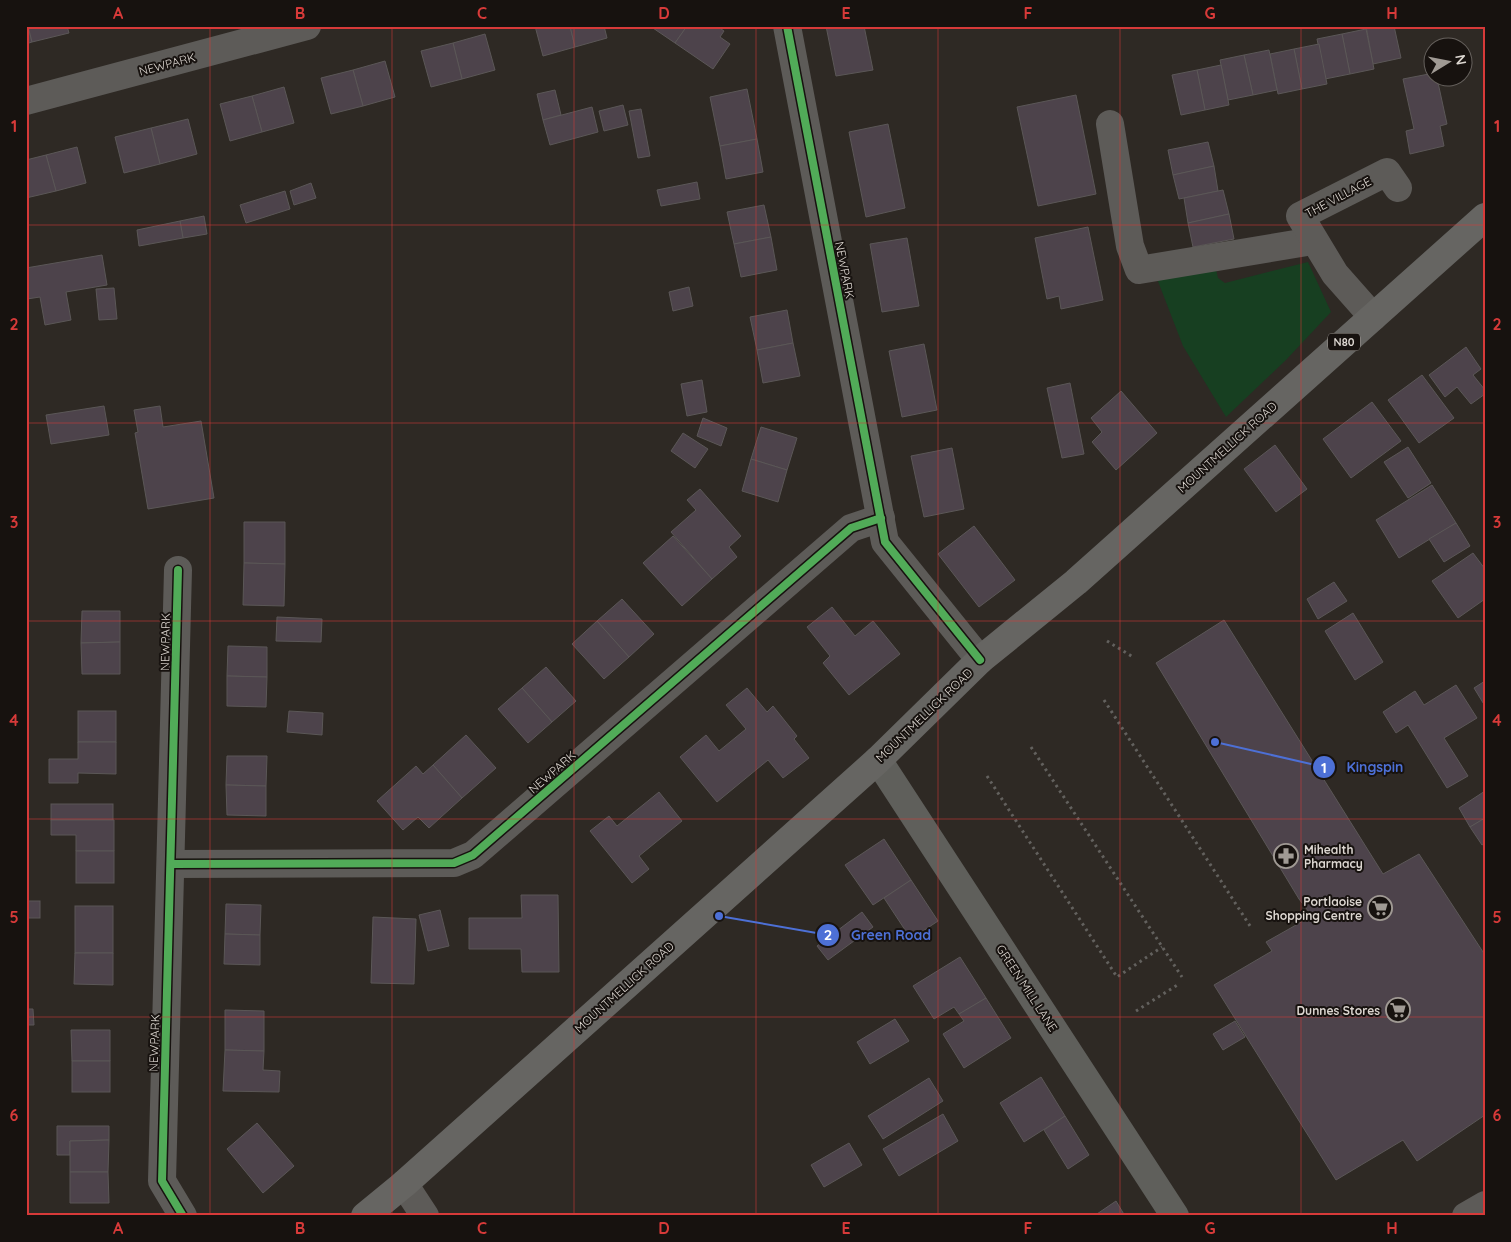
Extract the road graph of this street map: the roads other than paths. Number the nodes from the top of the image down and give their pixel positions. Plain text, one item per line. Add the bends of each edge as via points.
1 (307, 26) edge
2 (787, 26) edge
3 (26, 102) edge
4 (1110, 124) dead end
5 (1398, 188) dead end
6 (1485, 216) edge
7 (1313, 241) junction
8 (1373, 317) junction
9 (880, 518) junction
10 (178, 570) dead end
11 (980, 660) junction
12 (878, 760) junction
13 (172, 864) junction
14 (404, 1184) junction
15 (1485, 1205) edge
16 (183, 1216) edge
17 (366, 1216) edge
18 (425, 1216) edge
19 (1175, 1216) edge
20 (1466, 1216) edge

1 - 3 street, NEWPARK
2 - 9 street, NEWPARK
4 - 7 street via 1130,246 1139,270
5 - 7 street, THE VILLAGE via 1387,172 1300,216
6 - 8 main road, MOUNTMELLICK ROAD / N80
7 - 8 street, THE VILLAGE via 1335,274
8 - 11 main road, MOUNTMELLICK ROAD / N80 via 1076,582
9 - 11 street, NEWPARK via 885,542
9 - 13 street, NEWPARK via 851,528 473,855 454,863
10 - 13 street, NEWPARK
11 - 12 main road, MOUNTMELLICK ROAD / N80
12 - 14 main road, MOUNTMELLICK ROAD / N80
12 - 19 street, GREEN MILL LANE
13 - 16 street, NEWPARK via 162,1181
14 - 17 main road, MOUNTMELLICK ROAD / N80
14 - 18 street
15 - 20 street

